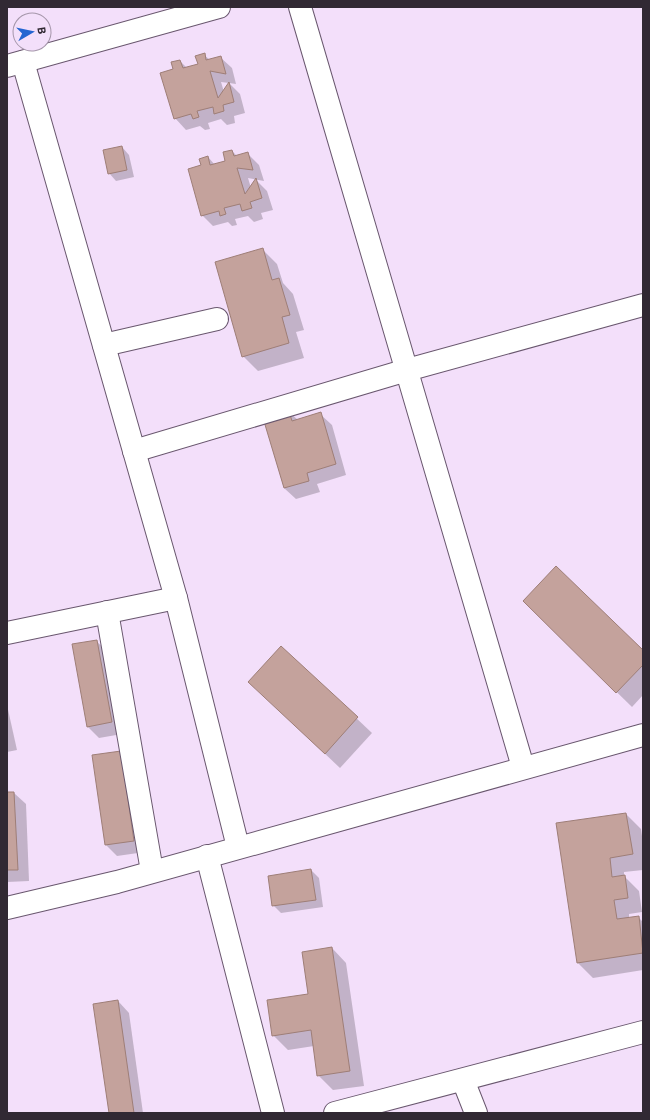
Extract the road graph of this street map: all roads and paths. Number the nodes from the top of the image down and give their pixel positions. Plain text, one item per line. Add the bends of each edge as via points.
1 (219, 7) edge
2 (300, 7) edge
3 (15, 64) edge
4 (643, 305) edge
5 (217, 319) dead end
6 (104, 345) junction
7 (407, 370) junction
8 (134, 451) junction
9 (176, 598) junction
10 (106, 612) junction
11 (7, 633) edge
12 (643, 735) edge
13 (523, 768) junction
14 (238, 847) junction
15 (207, 856) junction
16 (152, 871) junction
17 (7, 908) edge
18 (643, 1032) edge
19 (462, 1080) junction
20 (273, 1113) edge
21 (335, 1113) edge
22 (476, 1113) edge

1 - 3 street
2 - 7 street
3 - 6 street
4 - 7 street
5 - 6 street
6 - 8 street
7 - 8 street
7 - 13 street
8 - 9 street
9 - 10 street
9 - 14 street
10 - 11 street
10 - 16 street
12 - 13 street
13 - 14 street
14 - 15 street
15 - 16 street
15 - 20 street
16 - 17 street
18 - 19 street
19 - 21 street
19 - 22 street

